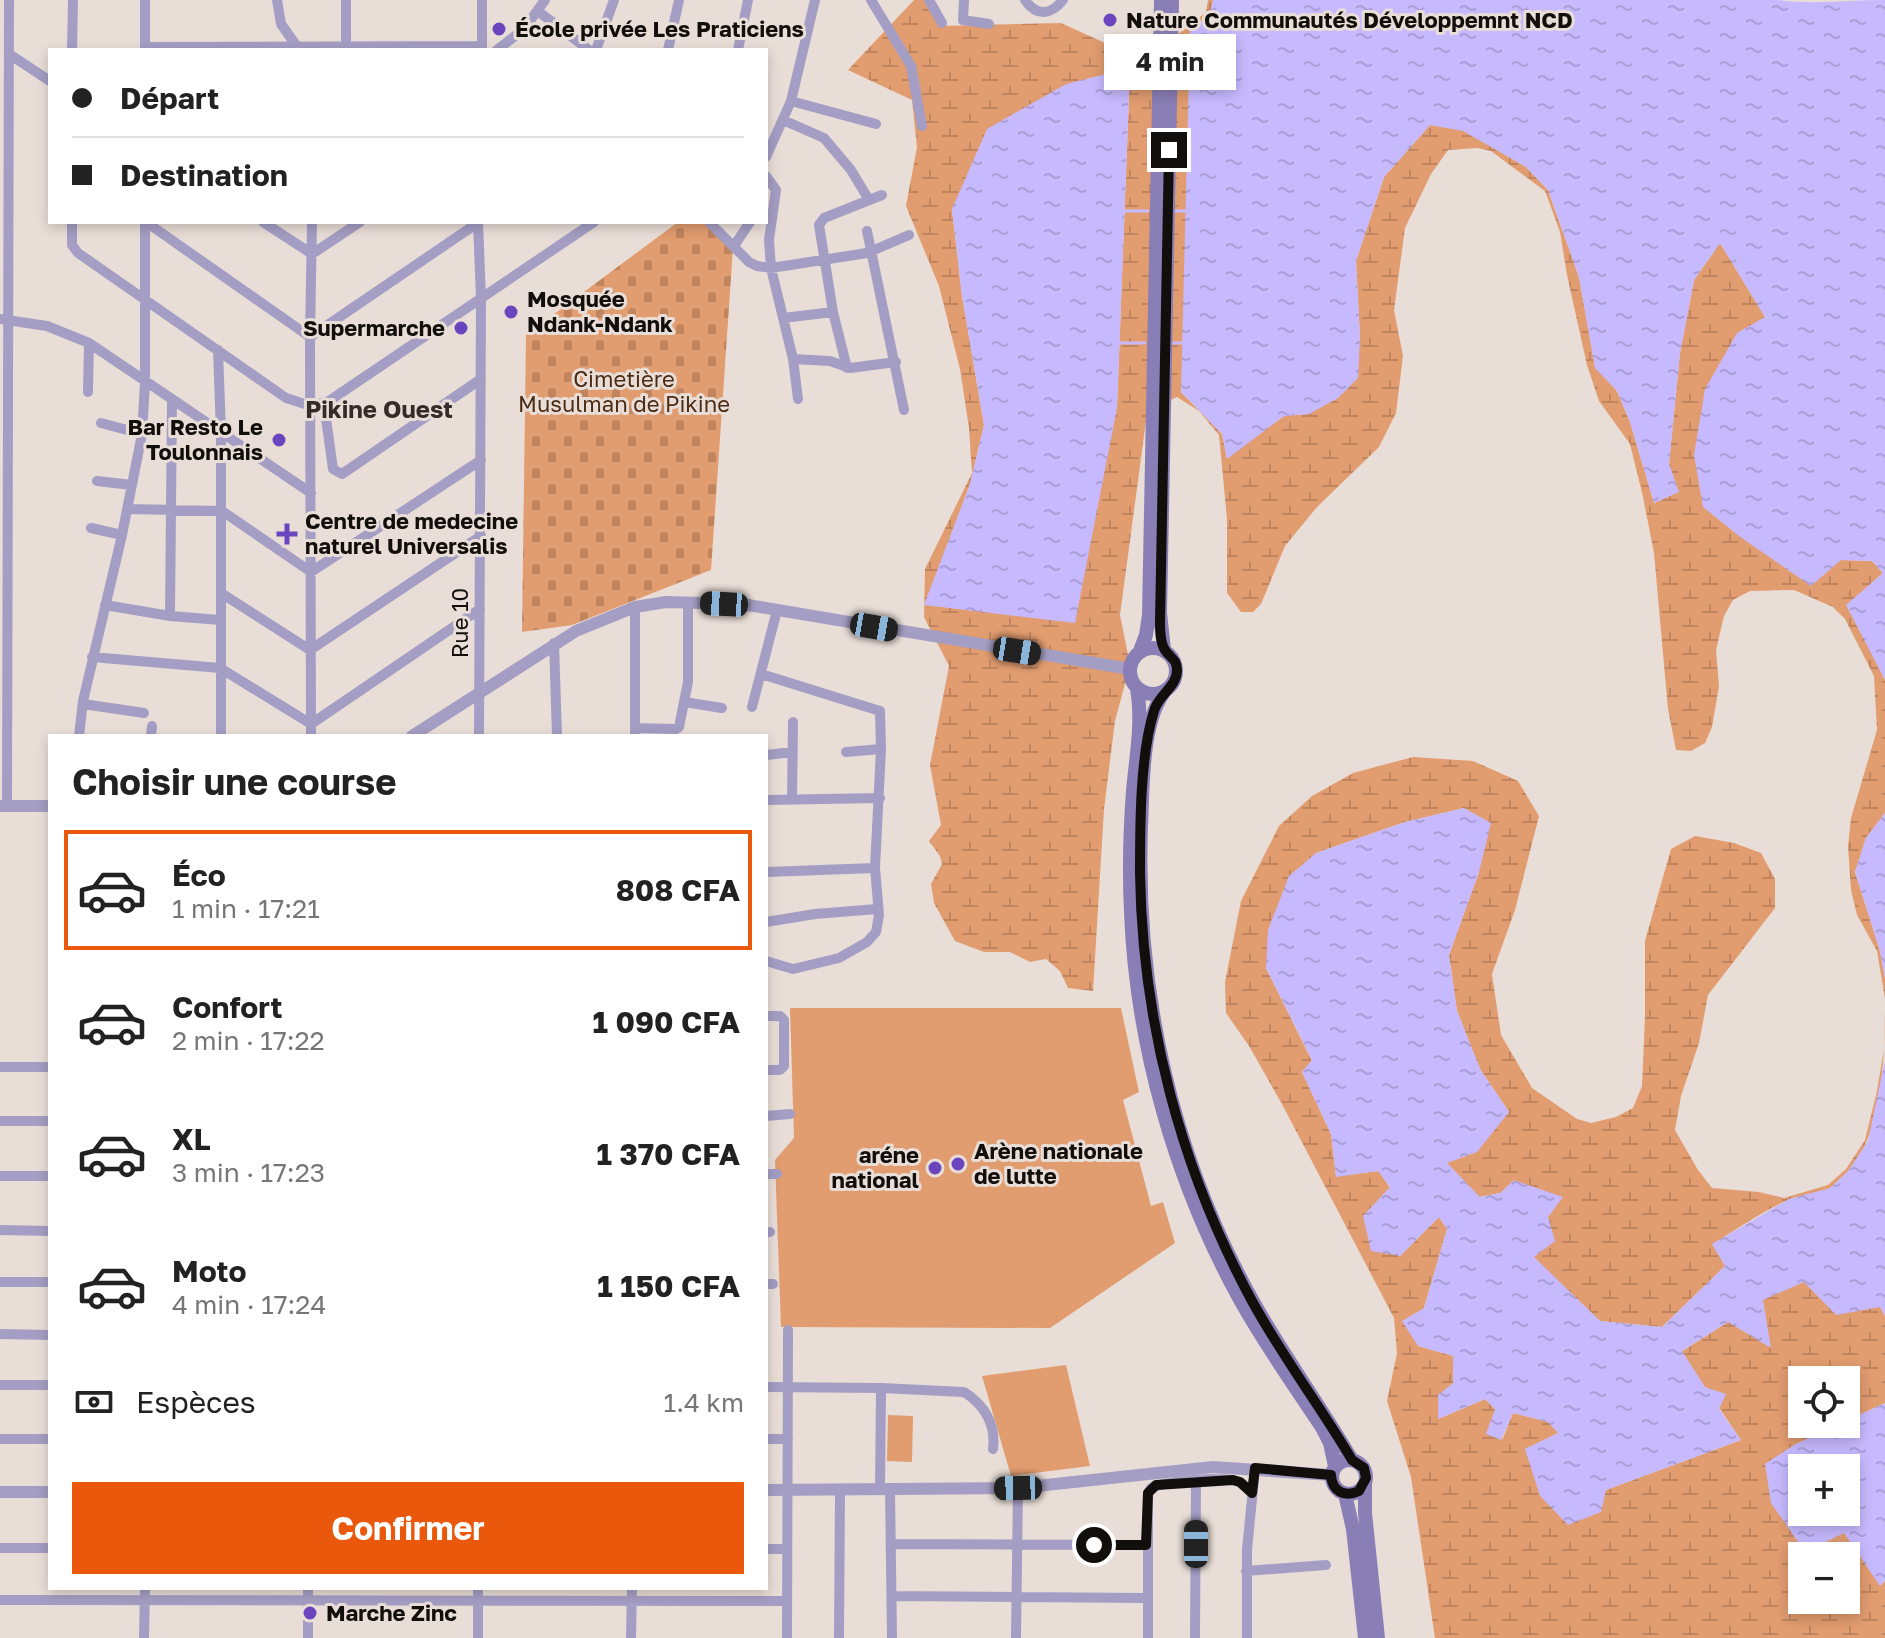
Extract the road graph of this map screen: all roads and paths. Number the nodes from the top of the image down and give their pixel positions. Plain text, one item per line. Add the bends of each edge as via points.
1 (9, 0) edge
2 (73, 0) edge
3 (145, 0) edge
4 (277, 0) edge
5 (346, 0) edge
6 (482, 0) edge
7 (545, 0) edge
8 (614, 0) edge
9 (679, 0) edge
10 (748, 0) edge
11 (815, 0) edge
12 (871, 0) edge
13 (929, 0) edge
14 (964, 0) edge
15 (1025, 0) edge
16 (1063, 0) edge
17 (1161, 0) edge
18 (1172, 0) edge
19 (539, 12) junction
20 (942, 23) dead end
21 (989, 24) dead end
22 (297, 47) edge
23 (72, 48) edge
24 (145, 48) edge
25 (346, 48) edge
26 (482, 48) edge
27 (500, 48) edge
28 (586, 48) edge
29 (597, 48) edge
30 (668, 48) edge
31 (738, 48) edge
32 (9, 54) junction
33 (48, 80) edge
34 (791, 101) junction
35 (783, 120) junction
36 (876, 124) dead end
37 (922, 126) dead end
38 (4, 143) edge
39 (768, 153) edge
40 (768, 179) edge
41 (776, 190) junction
42 (882, 195) dead end
43 (768, 197) edge
44 (869, 200) junction
45 (72, 224) edge
46 (145, 224) edge
47 (148, 224) edge
48 (266, 224) edge
49 (312, 224) edge
50 (357, 224) edge
51 (475, 224) edge
52 (478, 224) edge
53 (591, 224) edge
54 (711, 224) edge
55 (749, 224) edge
56 (867, 231) dead end
57 (909, 235) dead end
58 (734, 246) junction
59 (873, 250) junction
60 (312, 254) junction
61 (824, 261) junction
62 (771, 268) junction
63 (481, 298) junction
64 (144, 299) junction
65 (833, 312) junction
66 (783, 318) junction
67 (4, 319) edge
68 (310, 337) junction
69 (89, 343) junction
70 (218, 350) junction
71 (793, 359) junction
72 (896, 362) junction
73 (847, 368) junction
74 (481, 379) junction
75 (145, 383) junction
76 (88, 392) dead end
77 (798, 399) dead end
78 (172, 400) junction
79 (324, 404) junction
80 (311, 406) junction
81 (904, 410) dead end
82 (101, 423) dead end
83 (221, 433) junction
84 (142, 434) junction
85 (481, 460) junction
86 (97, 481) dead end
87 (4, 482) edge
88 (132, 485) junction
89 (311, 493) junction
90 (128, 509) junction
91 (170, 511) junction
92 (222, 511) junction
93 (91, 528) dead end
94 (122, 535) junction
95 (481, 536) junction
96 (311, 572) junction
97 (221, 593) junction
98 (688, 602) junction
99 (105, 605) junction
100 (635, 607) junction
101 (480, 609) junction
102 (777, 610) junction
103 (170, 616) junction
104 (220, 620) junction
105 (4, 643) edge
106 (554, 643) junction
107 (310, 650) junction
108 (1164, 650) junction
109 (1140, 651) junction
110 (92, 657) junction
111 (220, 668) junction
112 (1130, 669) junction
113 (761, 674) junction
114 (1137, 688) junction
115 (1165, 691) junction
116 (480, 692) junction
117 (684, 702) junction
118 (83, 704) junction
119 (752, 707) dead end
120 (722, 708) dead end
121 (144, 713) dead end
122 (793, 722) dead end
123 (311, 724) junction
124 (635, 732) edge
125 (79, 734) edge
126 (221, 734) edge
127 (311, 734) edge
128 (415, 734) edge
129 (479, 734) edge
130 (557, 734) edge
131 (881, 749) junction
132 (793, 752) junction
133 (846, 752) dead end
134 (768, 755) edge
135 (880, 798) junction
136 (768, 800) edge
137 (792, 800) junction
138 (3, 806) edge
139 (48, 806) edge
140 (875, 868) junction
141 (768, 872) edge
142 (877, 909) junction
143 (768, 922) edge
144 (768, 962) edge
145 (768, 1016) edge
146 (0, 1067) edge
147 (48, 1067) edge
148 (768, 1070) edge
149 (790, 1114) dead end
150 (768, 1116) edge
151 (0, 1121) edge
152 (48, 1121) edge
153 (0, 1176) edge
154 (48, 1176) edge
155 (0, 1230) edge
156 (48, 1231) edge
157 (0, 1282) edge
158 (48, 1282) edge
159 (788, 1330) dead end
160 (0, 1334) edge
161 (48, 1335) edge
162 (0, 1385) edge
163 (48, 1385) edge
164 (768, 1387) edge
165 (788, 1387) junction
166 (881, 1388) junction
167 (0, 1439) edge
168 (48, 1439) edge
169 (768, 1439) edge
170 (788, 1439) junction
171 (993, 1449) dead end
172 (1352, 1460) junction
173 (1255, 1468) junction
174 (1333, 1470) junction
175 (1196, 1481) junction
176 (1365, 1483) junction
177 (1018, 1488) junction
178 (885, 1489) junction
179 (768, 1490) edge
180 (788, 1490) junction
181 (840, 1490) junction
182 (0, 1492) edge
183 (48, 1492) edge
184 (1252, 1493) junction
185 (1345, 1494) junction
186 (892, 1544) junction
187 (1017, 1544) junction
188 (1146, 1545) junction
189 (0, 1548) edge
190 (48, 1548) edge
191 (768, 1549) edge
192 (787, 1549) junction
193 (1326, 1565) dead end
194 (1246, 1571) junction
195 (145, 1590) edge
196 (308, 1590) edge
197 (478, 1590) edge
198 (632, 1590) edge
199 (892, 1596) junction
200 (1018, 1597) junction
201 (1146, 1598) junction
202 (0, 1600) edge
203 (145, 1600) junction
204 (308, 1601) junction
205 (478, 1601) junction
206 (632, 1601) junction
207 (787, 1601) junction
208 (144, 1638) edge
209 (308, 1638) edge
210 (478, 1638) edge
211 (631, 1638) edge
212 (787, 1638) edge
213 (839, 1638) edge
214 (892, 1638) edge
215 (1016, 1638) edge
216 (1148, 1638) edge
217 (1195, 1638) edge
218 (1247, 1638) edge
219 (1365, 1638) edge
220 (1378, 1638) edge

1 - 32 street
2 - 23 street
3 - 24 street
4 - 22 street via 281,24
5 - 25 street
6 - 26 street
7 - 19 street
8 - 29 street
9 - 30 street
10 - 31 street
11 - 34 street
12 - 37 street via 911,66
13 - 20 street
14 - 21 street via 963,20
15 - 16 street via 1046,13
17 - 109 main road via 1149,615
18 - 108 main road via 1160,613
19 - 27 street
19 - 28 street
22 - 24 street
22 - 25 street
25 - 26 street
32 - 33 street
32 - 38 street
34 - 35 street
34 - 36 street
35 - 39 street
35 - 44 street via 824,138
38 - 67 street
40 - 41 street
41 - 43 street
41 - 62 street
42 - 44 street
44 - 61 street via 820,222
45 - 64 street via 74,250
46 - 64 street
47 - 68 street
48 - 60 street
49 - 60 street
50 - 60 street
51 - 68 street
52 - 63 street, Rue 10
53 - 63 street
54 - 58 street
55 - 58 street
56 - 59 street
57 - 59 street
58 - 62 street via 749,262
59 - 61 street
59 - 72 street
60 - 68 street
61 - 62 street
61 - 65 street
62 - 66 street
63 - 74 street, Rue 10
63 - 79 street
64 - 70 street
64 - 75 street
65 - 66 street
65 - 73 street
66 - 71 street
67 - 69 street via 47,326
67 - 87 street
68 - 80 street
69 - 75 street
69 - 76 street
70 - 80 street via 286,398
70 - 83 street
71 - 73 street via 830,361
71 - 77 street
72 - 73 street
72 - 81 street
74 - 79 street via 342,474 333,469
74 - 85 street, Rue 10
75 - 78 street
75 - 84 street
78 - 83 street
78 - 91 street
79 - 80 street
80 - 89 street
82 - 84 street
83 - 89 street
83 - 92 street
84 - 88 street
85 - 95 street, Rue 10
85 - 96 street
86 - 88 street
87 - 105 street
88 - 90 street
89 - 96 street
90 - 91 street
90 - 94 street
91 - 92 street
91 - 103 street
92 - 96 street
92 - 97 street
93 - 94 street
94 - 99 street
95 - 101 street, Rue 10
95 - 107 street
96 - 107 street
97 - 104 street
97 - 107 street
98 - 100 street
98 - 102 street
98 - 117 street
99 - 103 street
99 - 110 street
100 - 106 street
100 - 124 street
101 - 116 street, Rue 10
101 - 123 street
102 - 112 street
102 - 113 street
103 - 104 street
104 - 111 street
105 - 138 street
106 - 116 street
106 - 130 street
107 - 123 street
108 - 109 main road
108 - 115 main road via 1177,670
109 - 112 main road
110 - 111 street
110 - 118 street
111 - 123 street
111 - 126 street
112 - 114 main road
113 - 119 street
113 - 131 street via 877,709 882,716
114 - 115 main road via 1151,694
114 - 174 main road via 1141,710 1131,811 1132,926 1145,1032 1166,1124 1218,1258 1265,1343 1323,1429 1334,1455
115 - 172 main road via 1149,733 1140,855 1145,953 1162,1060 1199,1184 1227,1252
116 - 128 street
116 - 129 street, Rue 10
117 - 120 street
117 - 124 street via 678,729
118 - 121 street
118 - 125 street
122 - 132 street
123 - 127 street
131 - 133 street
131 - 135 street
132 - 134 street
132 - 137 street
135 - 137 street
135 - 140 street
136 - 137 street
138 - 139 street
140 - 141 street
140 - 142 street
142 - 143 street
142 - 144 street via 876,932 839,958 793,969
145 - 148 street via 784,1020 784,1066
146 - 147 street
149 - 150 street
151 - 152 street
153 - 154 street
155 - 156 street
157 - 158 street
159 - 165 street
160 - 161 street
162 - 163 street
164 - 165 street
165 - 166 street
165 - 170 street
166 - 171 street via 964,1392 989,1419 995,1433
166 - 178 street
167 - 168 street
169 - 170 street
170 - 180 street
172 - 174 main road
172 - 176 main road via 1364,1468
173 - 174 street
173 - 177 street via 1196,1468
173 - 184 street
174 - 185 main road via 1334,1487
175 - 184 street via 1233,1480
175 - 188 street via 1151,1488
175 - 217 street
176 - 185 main road via 1359,1491
176 - 220 main road
177 - 178 street
177 - 187 street
178 - 181 street
178 - 186 street
179 - 180 street
180 - 181 street
180 - 192 street
181 - 213 street
182 - 183 street
184 - 194 street
185 - 219 main road
186 - 187 street
186 - 199 street
187 - 188 street
187 - 200 street
188 - 201 street
189 - 190 street
191 - 192 street
192 - 207 street
193 - 194 street
194 - 218 street
195 - 203 street
196 - 204 street
197 - 205 street
198 - 206 street
199 - 200 street
199 - 214 street
200 - 201 street
200 - 215 street
201 - 216 street
202 - 203 street
203 - 204 street
203 - 208 street
204 - 205 street
204 - 209 street
205 - 206 street
205 - 210 street
206 - 207 street
206 - 211 street
207 - 212 street

